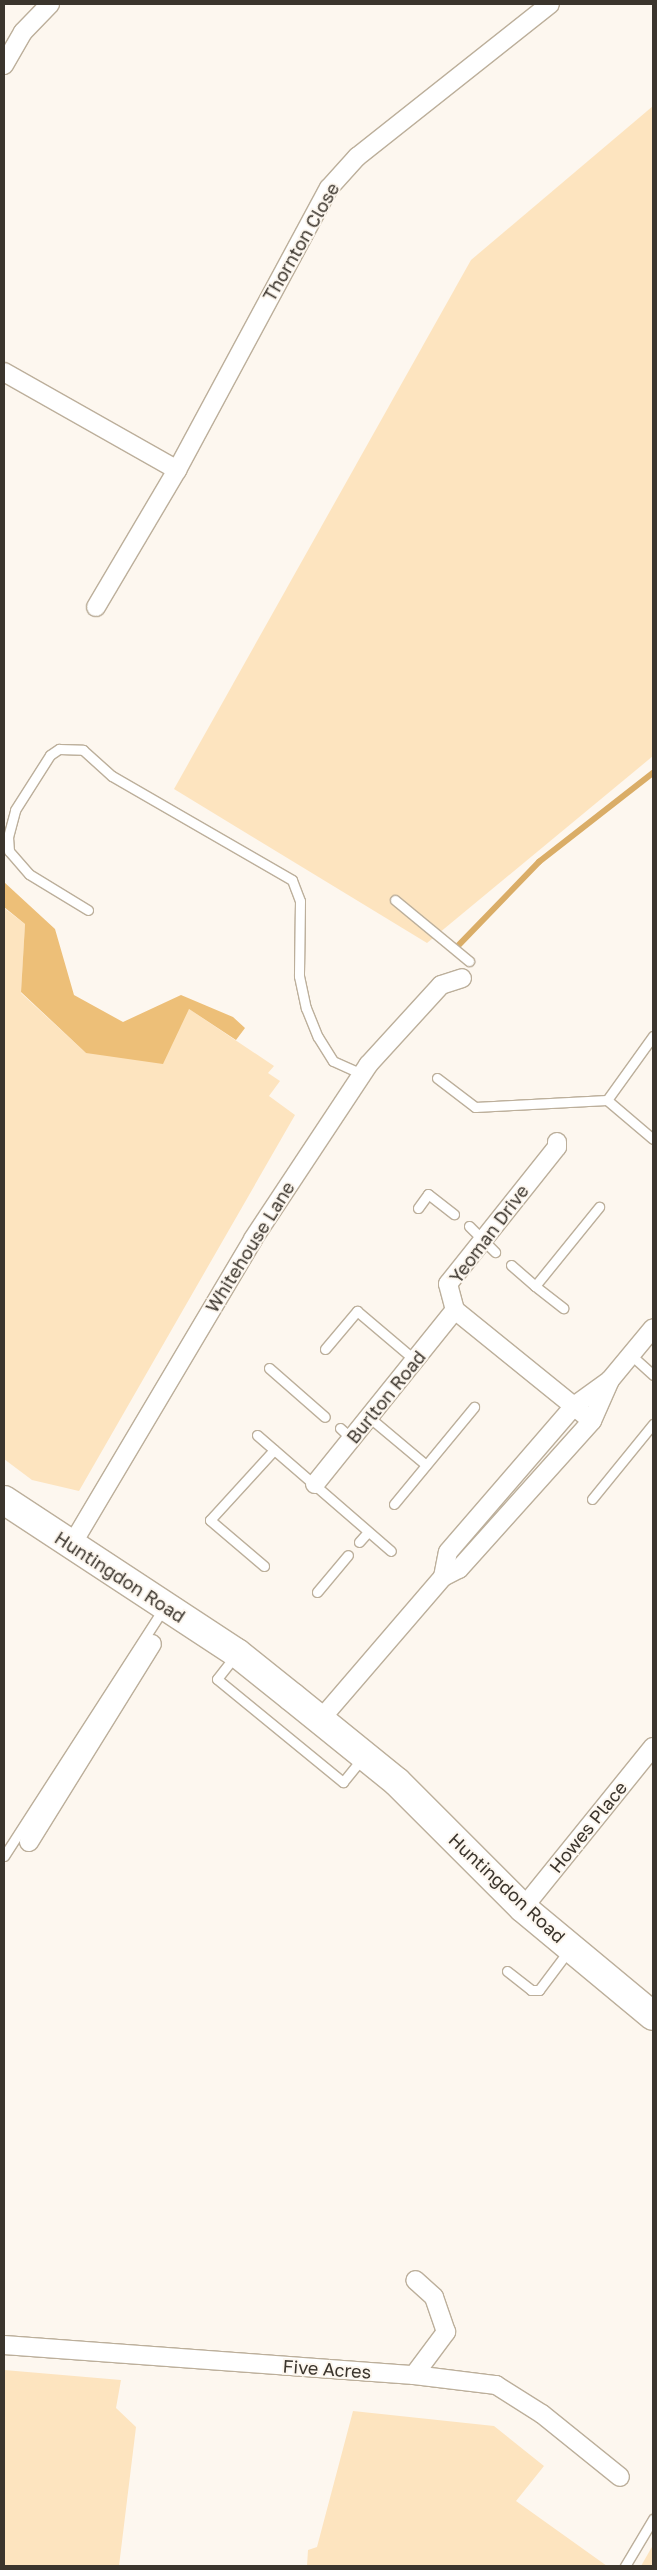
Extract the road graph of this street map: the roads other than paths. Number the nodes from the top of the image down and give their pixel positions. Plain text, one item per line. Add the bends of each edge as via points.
1 (50, 4) edge
2 (550, 4) edge
3 (4, 65) edge
4 (4, 372) edge
5 (177, 470) junction
6 (96, 607) dead end
7 (395, 900) dead end
8 (88, 910) dead end
9 (469, 961) dead end
10 (462, 978) dead end
11 (653, 1036) edge
12 (362, 1074) junction
13 (437, 1078) dead end
14 (606, 1100) junction
15 (653, 1139) edge
16 (557, 1142) dead end
17 (599, 1207) dead end
18 (418, 1208) dead end
19 (454, 1214) dead end
20 (469, 1226) dead end
21 (480, 1240) junction
22 (495, 1252) dead end
23 (511, 1265) dead end
24 (535, 1286) junction
25 (562, 1308) dead end
26 (455, 1310) junction
27 (653, 1328) edge
28 (325, 1349) dead end
29 (631, 1355) junction
30 (416, 1361) junction
31 (269, 1368) dead end
32 (653, 1375) edge
33 (610, 1380) junction
34 (474, 1406) dead end
35 (574, 1406) junction
36 (325, 1417) dead end
37 (370, 1418) junction
38 (592, 1421) junction
39 (653, 1424) edge
40 (257, 1435) dead end
41 (274, 1450) junction
42 (426, 1465) junction
43 (315, 1484) junction
44 (592, 1499) dead end
45 (4, 1500) edge
46 (394, 1504) dead end
47 (368, 1532) junction
48 (359, 1542) dead end
49 (70, 1546) junction
50 (391, 1551) dead end
51 (348, 1555) dead end
52 (264, 1566) dead end
53 (443, 1577) junction
54 (317, 1592) dead end
55 (166, 1606) junction
56 (152, 1644) dead end
57 (237, 1653) junction
58 (320, 1720) junction
59 (653, 1748) edge
60 (365, 1755) junction
61 (29, 1842) dead end
62 (4, 1856) edge
63 (523, 1908) junction
64 (571, 1948) junction
65 (507, 1970) dead end
66 (653, 2016) edge
67 (415, 2280) dead end
68 (4, 2345) edge
69 (414, 2375) junction
70 (620, 2477) dead end
71 (653, 2518) edge
72 (625, 2566) edge

1 - 3 street via 23,32
2 - 5 street, Thornton Close via 357,158 329,188
4 - 5 street
5 - 6 street, Thornton Close
7 - 9 lane
8 - 12 lane via 29,874 9,851 8,836 15,810 50,755 59,750 84,750 112,776 292,880 300,901 299,976 306,1008 333,1061
10 - 12 street, Whitehouse Lane via 441,985
11 - 14 lane
12 - 49 street, Whitehouse Lane via 253,1239
13 - 14 lane via 475,1107
14 - 15 lane
16 - 21 street, Yeoman Drive via 557,1147
17 - 24 lane
18 - 19 lane via 428,1194
20 - 21 lane
21 - 22 lane
21 - 26 street, Yeoman Drive via 448,1284
23 - 24 lane
24 - 25 lane
26 - 30 street, Burlton Road
26 - 35 street, Yeoman Drive
27 - 29 street
28 - 30 lane via 358,1311
29 - 32 lane
29 - 33 street
30 - 37 street, Burlton Road
31 - 36 lane
33 - 35 street
33 - 38 street
34 - 42 lane
35 - 38 street, Yeoman Drive
35 - 53 street via 448,1552
37 - 42 lane
37 - 43 street, Burlton Road via 346,1434
38 - 53 street via 459,1569
39 - 44 lane
40 - 41 lane
41 - 43 lane
41 - 52 lane via 210,1520
42 - 46 lane
43 - 47 lane
45 - 49 main road, Huntingdon Road
47 - 48 lane
47 - 50 lane
49 - 55 main road, Huntingdon Road
51 - 54 lane
53 - 58 street
55 - 57 main road, Huntingdon Road
55 - 62 lane
56 - 61 street
57 - 58 main road, Huntingdon Road
57 - 60 lane via 217,1679 343,1782
58 - 60 main road, Huntingdon Road
59 - 63 street, Howes Place
60 - 63 main road, Huntingdon Road via 397,1782
63 - 64 main road, Huntingdon Road
64 - 65 lane via 539,1990 531,1990
64 - 66 main road, Huntingdon Road
67 - 69 street via 434,2297 446,2332
68 - 69 street, Five Acres
69 - 70 street, Five Acres via 496,2385 542,2414
71 - 72 lane

